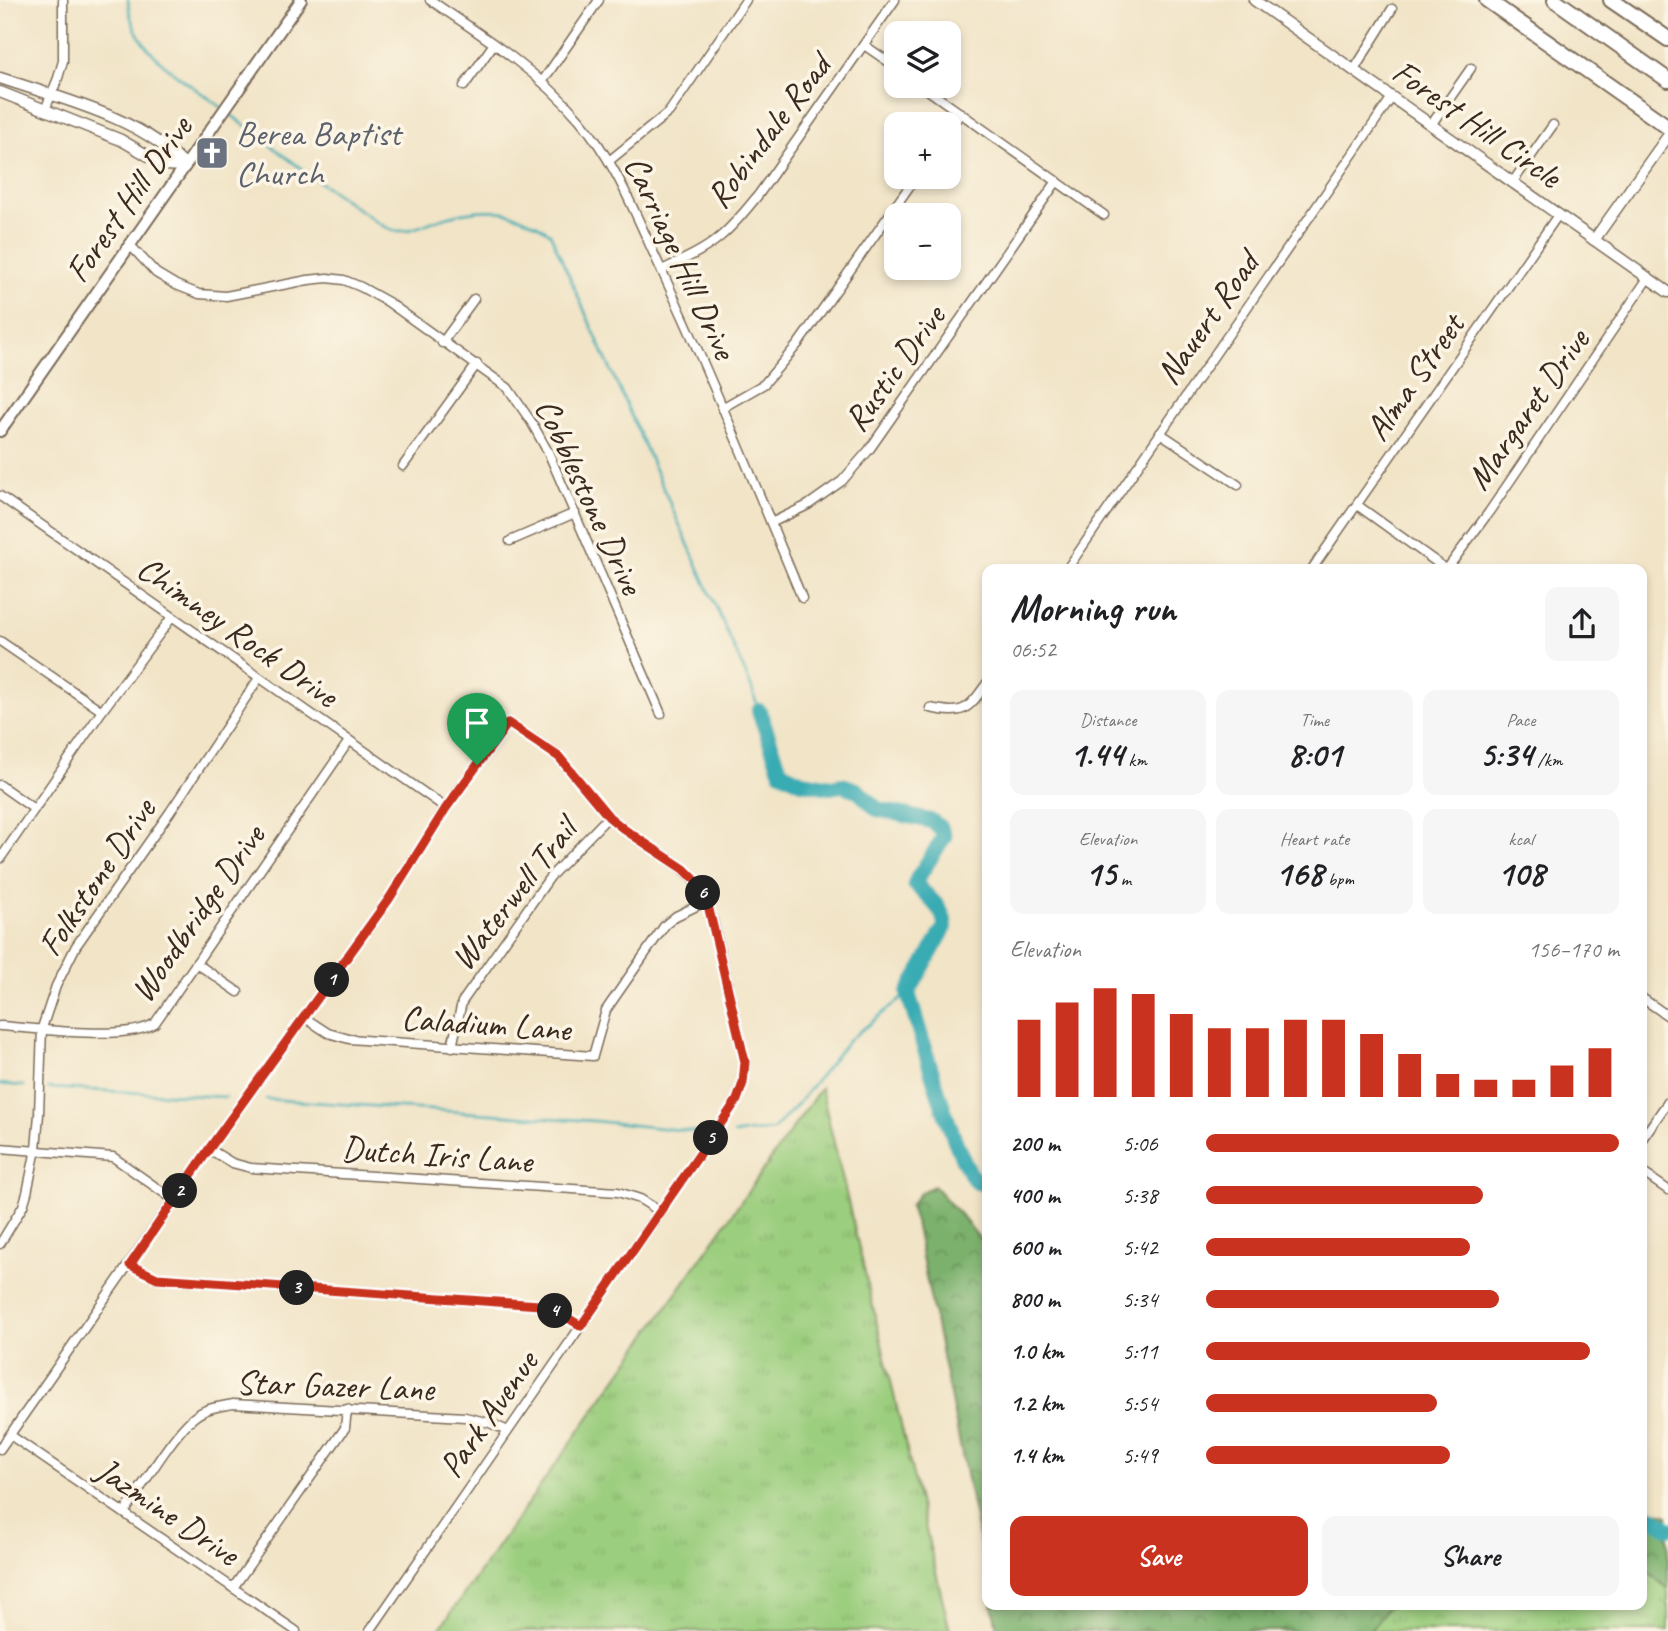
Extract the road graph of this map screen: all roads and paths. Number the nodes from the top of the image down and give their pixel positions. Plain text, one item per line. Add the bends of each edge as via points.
1 (63, 0) edge
2 (302, 0) edge
3 (430, 0) edge
4 (599, 0) edge
5 (746, 0) edge
6 (895, 0) edge
7 (1254, 0) edge
8 (1487, 0) edge
9 (1555, 0) edge
10 (1611, 0) edge
11 (1392, 9) dead end
12 (1668, 39) edge
13 (493, 45) junction
14 (864, 45) junction
15 (884, 59) edge
16 (1471, 68) dead end
17 (1354, 70) junction
18 (1664, 77) edge
19 (0, 78) edge
20 (542, 82) junction
21 (464, 86) dead end
22 (0, 92) edge
23 (51, 95) junction
24 (1392, 97) junction
25 (939, 98) edge
26 (45, 110) junction
27 (960, 112) edge
28 (961, 113) edge
29 (1431, 125) junction
30 (1552, 125) dead end
31 (1668, 127) edge
32 (1668, 135) edge
33 (609, 161) junction
34 (185, 166) junction
35 (1057, 181) junction
36 (1512, 183) junction
37 (908, 189) edge
38 (1104, 215) dead end
39 (1558, 215) junction
40 (1594, 240) junction
41 (130, 244) junction
42 (662, 270) junction
43 (1648, 278) junction
44 (1668, 292) edge
45 (474, 299) dead end
46 (442, 343) junction
47 (477, 364) junction
48 (722, 408) junction
49 (0, 430) edge
50 (1160, 433) junction
51 (403, 466) dead end
52 (1238, 485) dead end
53 (0, 496) edge
54 (1357, 505) junction
55 (575, 513) junction
56 (771, 523) junction
57 (510, 541) dead end
58 (1070, 564) edge
59 (1316, 564) edge
60 (1440, 564) edge
61 (1451, 564) edge
62 (802, 598) dead end
63 (172, 617) junction
64 (0, 641) edge
65 (259, 678) junction
66 (982, 689) edge
67 (930, 708) dead end
68 (102, 711) junction
69 (661, 714) dead end
70 (349, 741) junction
71 (0, 786) edge
72 (446, 808) junction
73 (34, 809) junction
74 (609, 817) junction
75 (0, 859) edge
76 (707, 901) junction
77 (196, 963) junction
78 (238, 992) dead end
79 (1647, 1001) edge
80 (1668, 1016) edge
81 (305, 1018) junction
82 (0, 1026) edge
83 (42, 1028) junction
84 (452, 1047) junction
85 (1668, 1102) edge
86 (1647, 1132) edge
87 (0, 1148) edge
88 (36, 1149) junction
89 (209, 1149) junction
90 (1647, 1175) edge
91 (1668, 1190) edge
92 (174, 1200) junction
93 (661, 1212) junction
94 (0, 1244) edge
95 (130, 1265) junction
96 (581, 1326) junction
97 (347, 1409) junction
98 (508, 1432) junction
99 (10, 1435) junction
100 (0, 1449) edge
101 (124, 1513) junction
102 (233, 1588) junction
103 (296, 1631) edge
104 (370, 1631) edge

1 - 23 street via 62,61
2 - 34 main road, Forest Hill Drive
3 - 13 street, Carriage Hill Drive
4 - 20 street
5 - 33 street via 669,111
6 - 14 street, Robindale Road
7 - 17 street, Forest Hill Circle
8 - 31 highway
9 - 18 highway
10 - 12 highway
11 - 17 street
13 - 20 street, Carriage Hill Drive
13 - 21 street
14 - 15 street
14 - 42 street, Robindale Road via 740,217 706,247
16 - 29 street
17 - 24 street, Forest Hill Circle
19 - 23 street
20 - 33 street, Carriage Hill Drive via 580,120
22 - 26 street
23 - 26 street
23 - 34 street via 122,122 172,150
24 - 29 street, Forest Hill Circle
24 - 50 street, Nauert Road
25 - 27 street
26 - 34 street via 121,140 164,165
28 - 35 street
29 - 36 street, Forest Hill Circle
30 - 36 street
32 - 40 street
33 - 42 street, Carriage Hill Drive
34 - 41 main road, Forest Hill Drive
35 - 38 street
35 - 56 street, Rustic Drive via 869,450 842,481
36 - 39 street, Forest Hill Circle
37 - 48 street via 798,344 764,384
39 - 40 street, Forest Hill Circle
39 - 54 street, Alma Street
40 - 43 street, Forest Hill Circle
41 - 46 street, Cobblestone Drive via 156,272 199,294 226,296 308,280 344,280 388,302
41 - 49 main road, Forest Hill Drive
42 - 48 street, Carriage Hill Drive
43 - 44 street, Forest Hill Circle
43 - 61 street, Margaret Drive
45 - 46 street
46 - 47 street, Cobblestone Drive
47 - 51 street
47 - 55 street, Cobblestone Drive via 517,400 549,454
48 - 56 street, Carriage Hill Drive
50 - 52 street
50 - 58 street, Nauert Road
53 - 63 street, Chimney Rock Drive
54 - 59 street, Alma Street
54 - 60 street
55 - 57 street
55 - 69 street, Cobblestone Drive
56 - 62 street, Carriage Hill Drive
63 - 65 street, Chimney Rock Drive
63 - 68 street
64 - 68 street
65 - 70 street, Chimney Rock Drive
65 - 83 street, Folkstone Drive via 76,946
66 - 67 street via 958,712
68 - 73 street
70 - 72 street, Chimney Rock Drive
70 - 77 street, Woodbridge Drive
71 - 73 street
72 - 74 street, Park Avenue via 508,723 559,757
72 - 81 street
73 - 75 street
74 - 76 street, Park Avenue via 684,869
74 - 84 street, Waterwell Trail via 550,877 462,1002
76 - 84 street, Caladium Lane via 665,925 606,1010 593,1056
76 - 93 street, Park Avenue via 745,1062 743,1083 737,1100
77 - 78 street
77 - 83 street, Woodbridge Drive via 148,1028 108,1033
79 - 80 street
81 - 84 street, Caladium Lane via 327,1033 349,1039
81 - 89 street
82 - 83 street, Woodbridge Drive
83 - 88 street, Folkstone Drive
85 - 86 street
87 - 88 street
88 - 92 street via 113,1157
88 - 94 street, Folkstone Drive via 23,1206
89 - 92 street
89 - 93 street, Dutch Iris Lane via 251,1168 618,1192
90 - 91 street
92 - 95 street
93 - 96 street, Park Avenue
95 - 96 street via 157,1278 540,1305
95 - 99 street
96 - 98 street, Park Avenue
97 - 98 street, Star Gazer Lane via 466,1417
97 - 101 street, Star Gazer Lane via 233,1404 197,1415 182,1429
97 - 102 street via 345,1428
98 - 104 street, Park Avenue
99 - 100 street
99 - 101 street, Jazmine Drive
101 - 102 street, Jazmine Drive
102 - 103 street, Jazmine Drive

